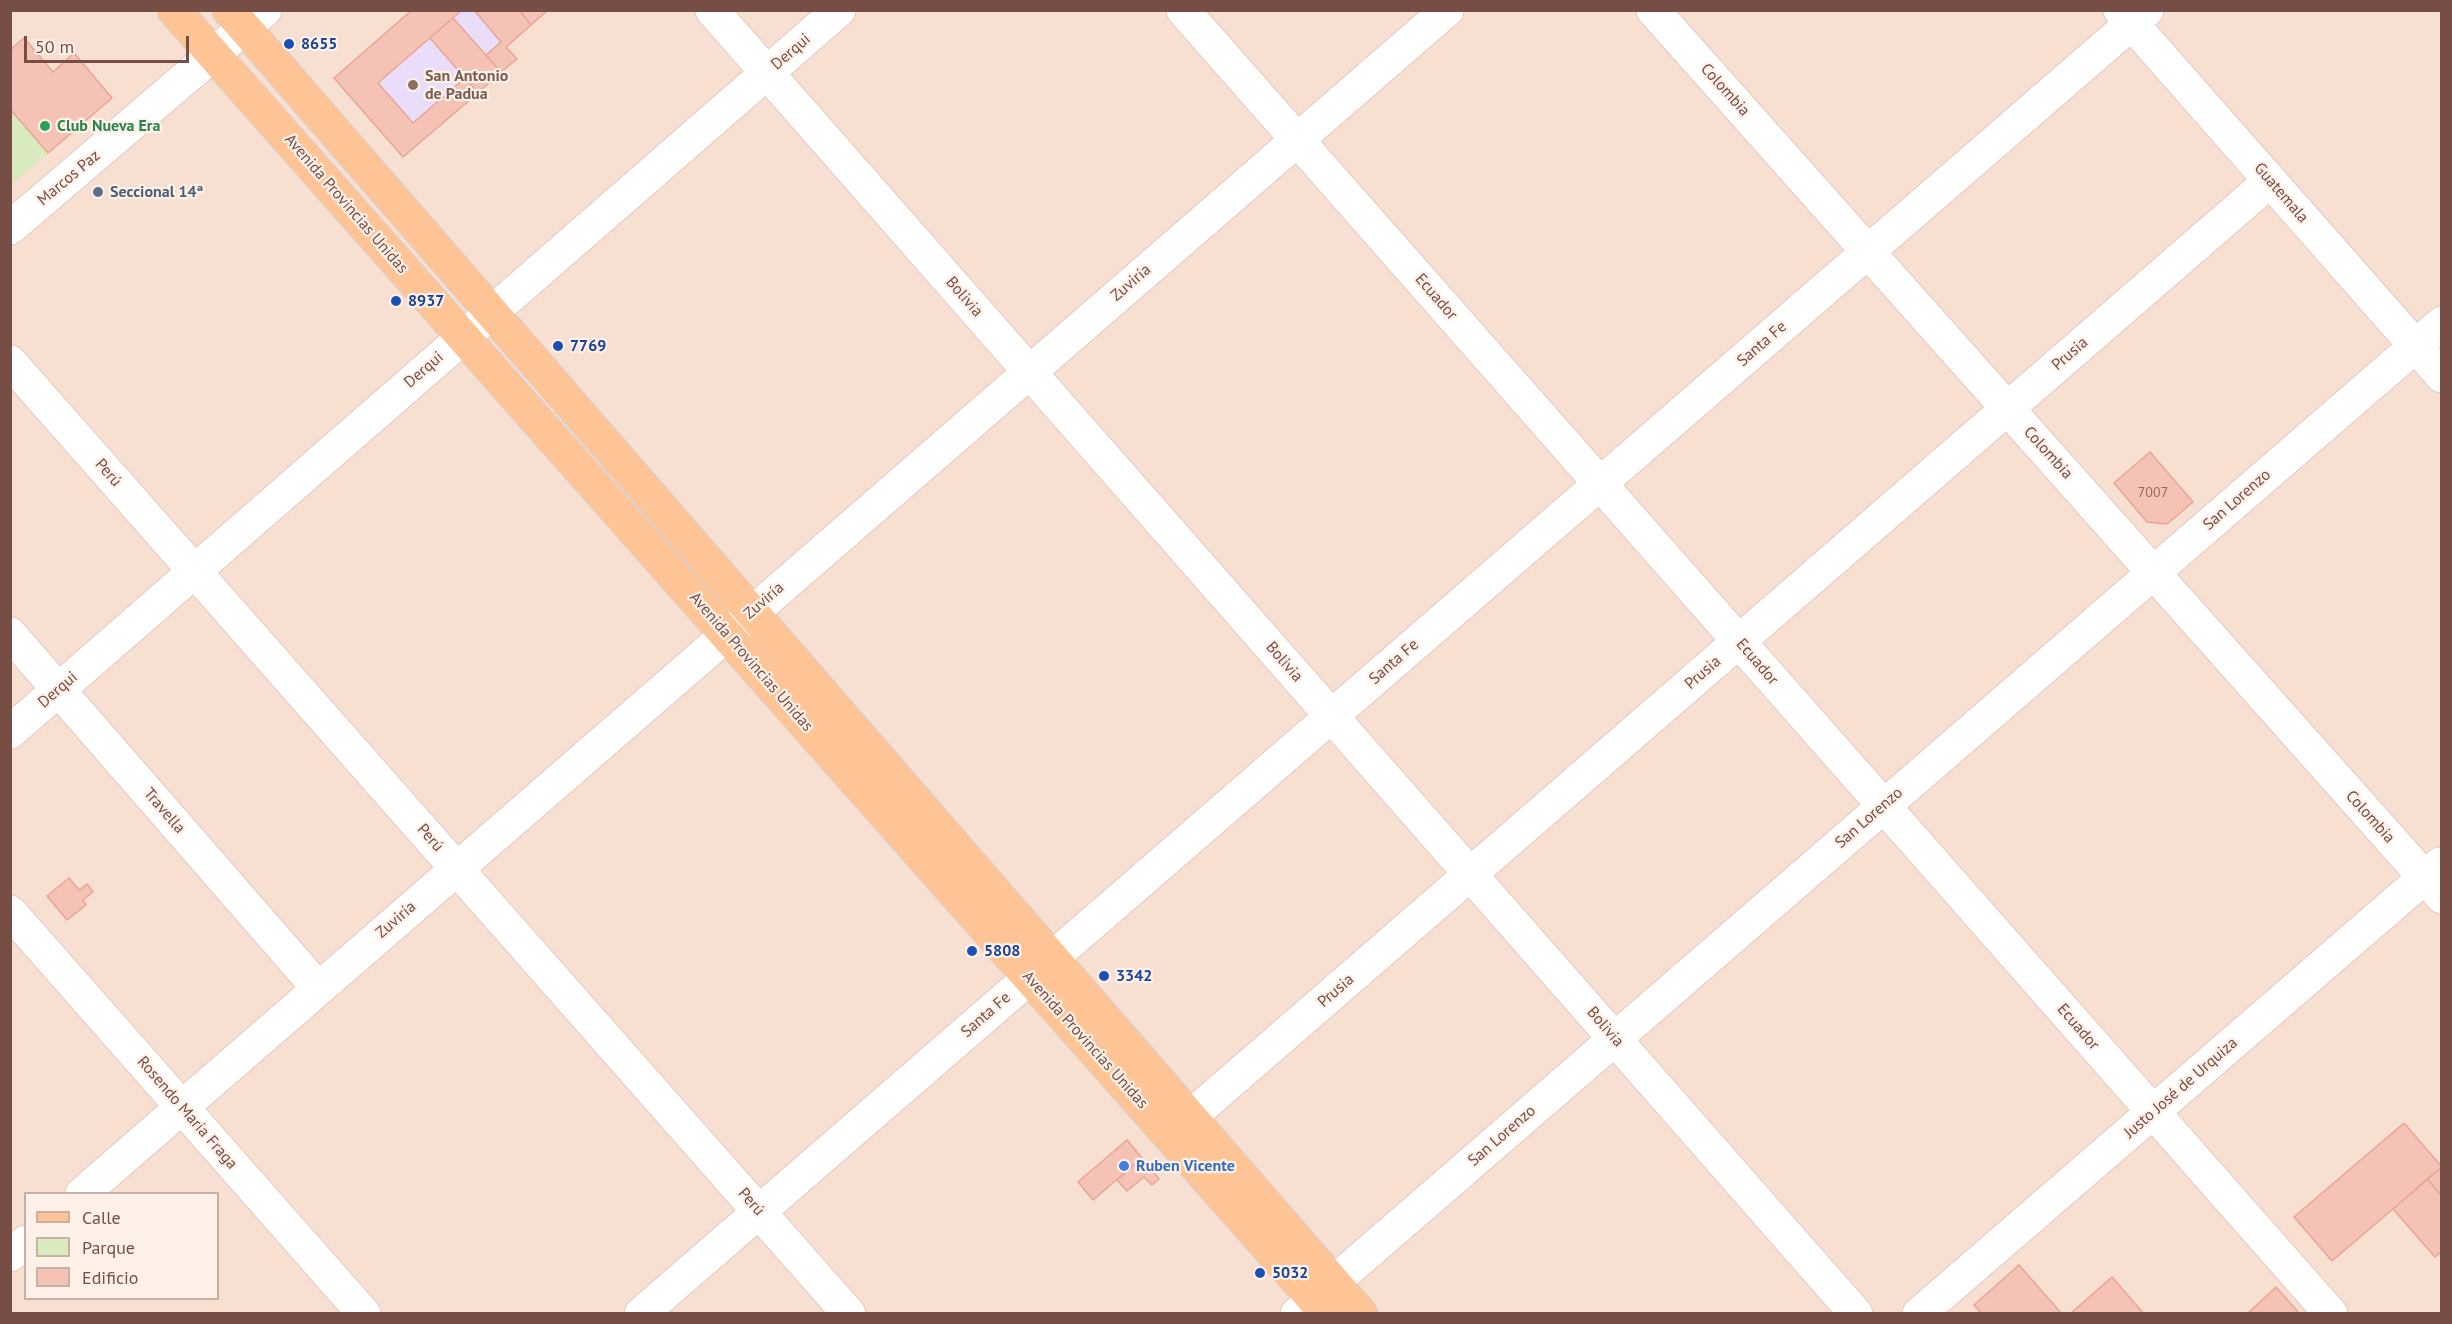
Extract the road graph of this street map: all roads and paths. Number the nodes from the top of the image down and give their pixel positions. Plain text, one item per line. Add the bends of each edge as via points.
1 (174, 10) edge
2 (712, 10) edge
3 (839, 10) edge
4 (1183, 10) edge
5 (1447, 10) edge
6 (1653, 10) edge
7 (2133, 15) edge
8 (246, 16) edge
9 (214, 55) junction
10 (767, 73) junction
11 (1297, 140) junction
12 (2270, 181) junction
13 (10, 228) edge
14 (1868, 252) junction
15 (491, 312) junction
16 (2442, 323) edge
17 (463, 336) junction
18 (2415, 346) junction
19 (10, 362) edge
20 (1029, 372) junction
21 (2442, 376) edge
22 (2007, 408) junction
23 (1601, 484) junction
24 (194, 571) junction
25 (2153, 572) junction
26 (751, 612) junction
27 (10, 634) edge
28 (726, 634) junction
29 (1739, 641) junction
30 (59, 690) junction
31 (1332, 716) junction
32 (10, 732) edge
33 (1884, 806) junction
34 (456, 868) junction
35 (1470, 874) junction
36 (2436, 879) edge
37 (10, 912) edge
38 (1041, 968) junction
39 (318, 988) junction
40 (1614, 1038) junction
41 (182, 1107) junction
42 (2153, 1112) junction
43 (1190, 1118) junction
44 (83, 1192) edge
45 (759, 1211) junction
46 (24, 1244) edge
47 (10, 1255) edge
48 (1318, 1302) edge
49 (364, 1314) edge
50 (641, 1314) edge
51 (849, 1314) edge
52 (1361, 1314) edge
53 (1856, 1314) edge
54 (1919, 1314) edge
55 (2331, 1314) edge

1 - 9 main road, Avenida Provincias Unidas
2 - 10 street, Bolivia
3 - 10 street, Derqui
4 - 11 street, Ecuador
5 - 11 street, Zuviría
6 - 14 street, Colombia
7 - 12 street, Guatemala
7 - 14 street, Santa Fe
8 - 9 street, Marcos Paz
8 - 15 main road, Avenida Provincias Unidas
9 - 13 street, Marcos Paz
9 - 17 main road, Avenida Provincias Unidas
10 - 15 street, Derqui
10 - 20 street, Bolivia
11 - 20 street, Zuviría
11 - 23 street, Ecuador
12 - 18 street, Guatemala
12 - 22 street, Prusia
14 - 22 street, Colombia
14 - 23 street, Santa Fe
15 - 17 street, Derqui
15 - 26 main road, Avenida Provincias Unidas
16 - 18 street, San Lorenzo
17 - 24 street, Derqui
17 - 28 main road, Avenida Provincias Unidas
18 - 21 street, Guatemala
18 - 25 street, San Lorenzo
19 - 24 street, Perú
20 - 26 street, Zuviría
20 - 31 street, Bolivia
22 - 25 street, Colombia
22 - 29 street, Prusia
23 - 29 street, Ecuador
23 - 31 street, Santa Fe
24 - 30 street, Derqui
24 - 34 street, Perú
25 - 33 street, San Lorenzo
25 - 36 street, Colombia
26 - 28 street, Zuviría
26 - 38 main road, Avenida Provincias Unidas
27 - 30 street, Travella
28 - 34 street, Zuviría
28 - 38 main road, Avenida Provincias Unidas
29 - 33 street, Ecuador
29 - 35 street, Prusia
30 - 32 street, Derqui
30 - 39 street, Travella
31 - 35 street, Bolivia
31 - 38 street, Santa Fe
33 - 40 street, San Lorenzo
33 - 42 street, Ecuador
34 - 39 street, Zuviría
34 - 45 street, Perú
35 - 40 street, Bolivia
35 - 43 street, Prusia
36 - 42 street, Justo José de Urquiza
37 - 41 street, Rosendo María Fraga
38 - 43 main road, Avenida Provincias Unidas
38 - 45 street, Santa Fe
38 - 48 main road, Avenida Provincias Unidas
39 - 41 street, Zuviría
40 - 48 street, San Lorenzo
40 - 53 street, Bolivia
41 - 44 street, Zuviría
41 - 49 street, Rosendo María Fraga
42 - 54 street, Justo José de Urquiza
42 - 55 street, Ecuador
43 - 48 main road, Avenida Provincias Unidas
45 - 50 street, Santa Fe
45 - 51 street, Perú
46 - 47 street
48 - 52 main road, Avenida Provincias Unidas

